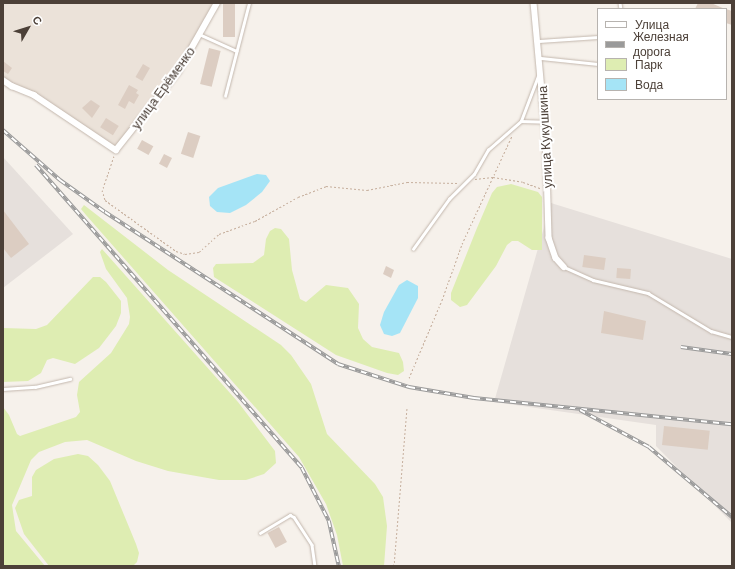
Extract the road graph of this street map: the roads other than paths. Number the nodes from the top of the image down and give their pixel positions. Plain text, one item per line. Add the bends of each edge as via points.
1 (217, 3) edge
2 (249, 3) edge
3 (534, 3) edge
4 (201, 34) junction
5 (597, 37) edge
6 (539, 41) junction
7 (237, 51) junction
8 (541, 58) junction
9 (597, 64) edge
10 (541, 66) junction
11 (3, 80) edge
12 (225, 96) dead end
13 (520, 121) junction
14 (546, 122) junction
15 (413, 249) dead end
16 (564, 267) joint
17 (732, 337) edge
18 (70, 379) dead end
19 (3, 389) edge
20 (260, 533) dead end
21 (315, 566) edge

1 - 4 street, улица Ерёменко
2 - 7 lane
3 - 6 street, улица Кукушкина
4 - 7 lane
4 - 11 street, улица Ерёменко via 178,72 116,150 34,95
5 - 6 lane
6 - 8 street, улица Кукушкина
7 - 12 lane
8 - 9 lane
8 - 10 street, улица Кукушкина
10 - 13 lane via 534,93
10 - 14 street, улица Кукушкина
13 - 14 lane
13 - 15 lane via 488,150 474,174 449,199
14 - 16 street, улица Кукушкина via 549,238 556,258
16 - 17 lane via 593,280 648,293 711,331
18 - 19 lane via 35,387
20 - 21 lane via 290,515 294,517 312,545

